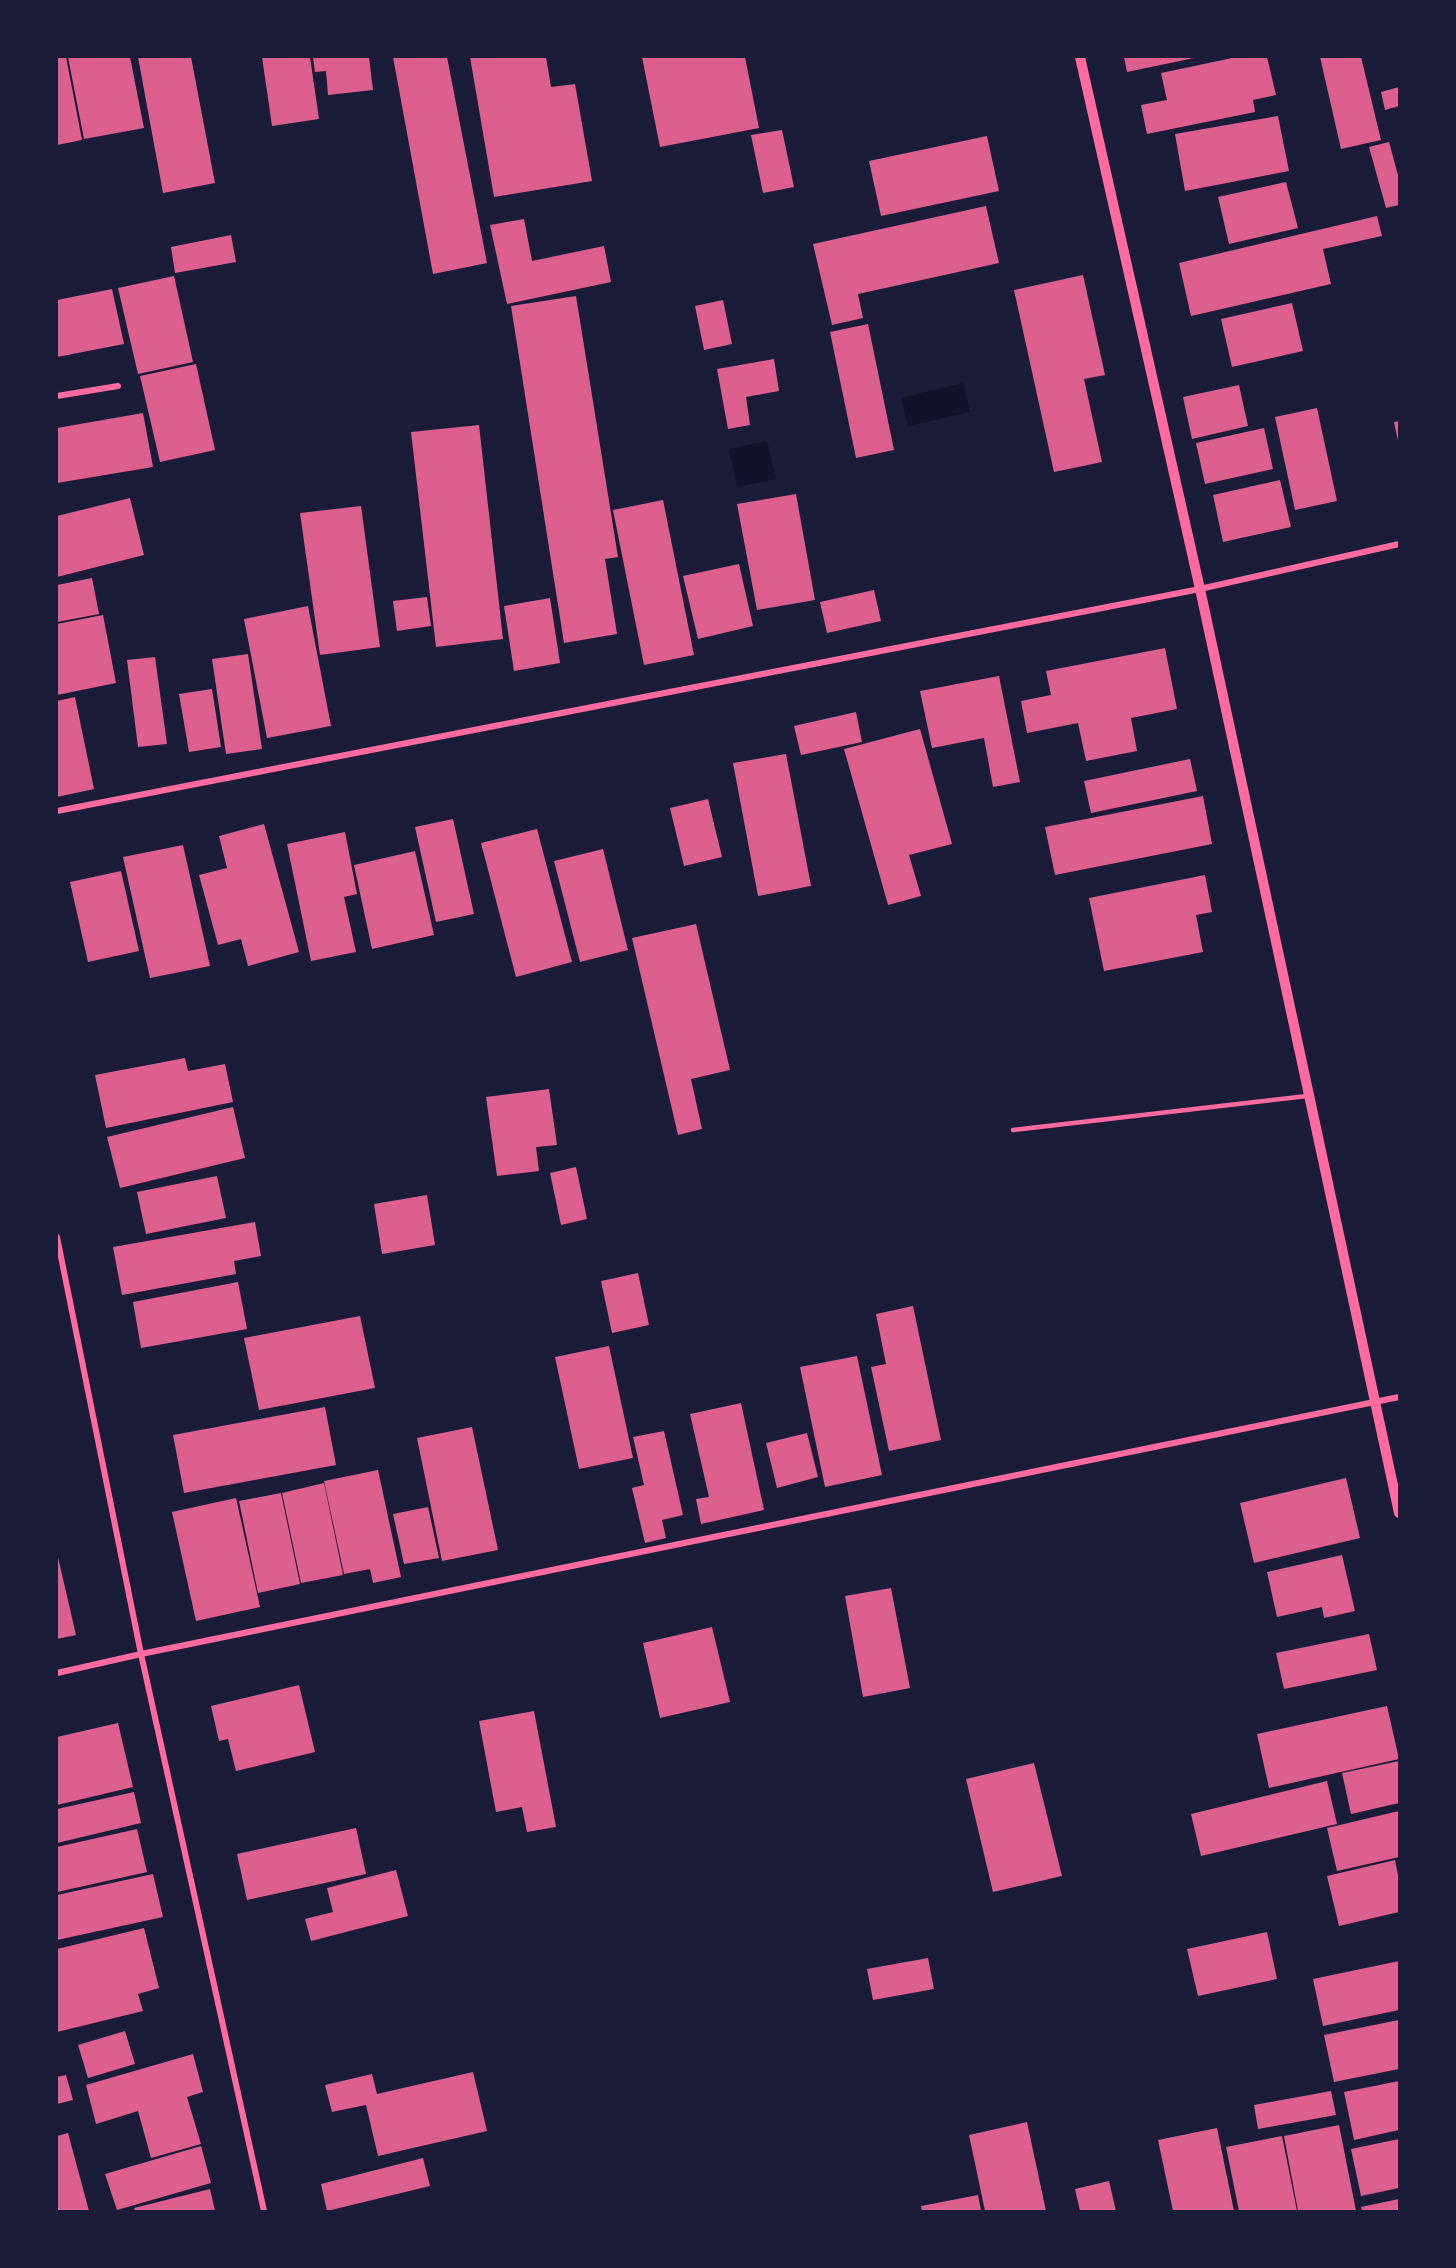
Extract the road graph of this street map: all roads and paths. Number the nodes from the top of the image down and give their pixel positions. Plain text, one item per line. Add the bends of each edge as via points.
1 (1080, 57) edge
2 (118, 386) dead end
3 (57, 396) edge
4 (1399, 544) edge
5 (1200, 589) junction
6 (57, 811) edge
7 (1310, 1095) junction
8 (1013, 1130) dead end
9 (57, 1237) edge
10 (1399, 1397) edge
11 (1377, 1402) junction
12 (1399, 1513) edge
13 (141, 1654) junction
14 (57, 1673) edge
15 (264, 2211) edge

1 - 5 street
2 - 3 street
4 - 5 street
5 - 6 street
5 - 7 street
7 - 8 lane
7 - 11 street
9 - 13 street
10 - 11 street
11 - 12 street
11 - 13 street
13 - 14 street
13 - 15 street

